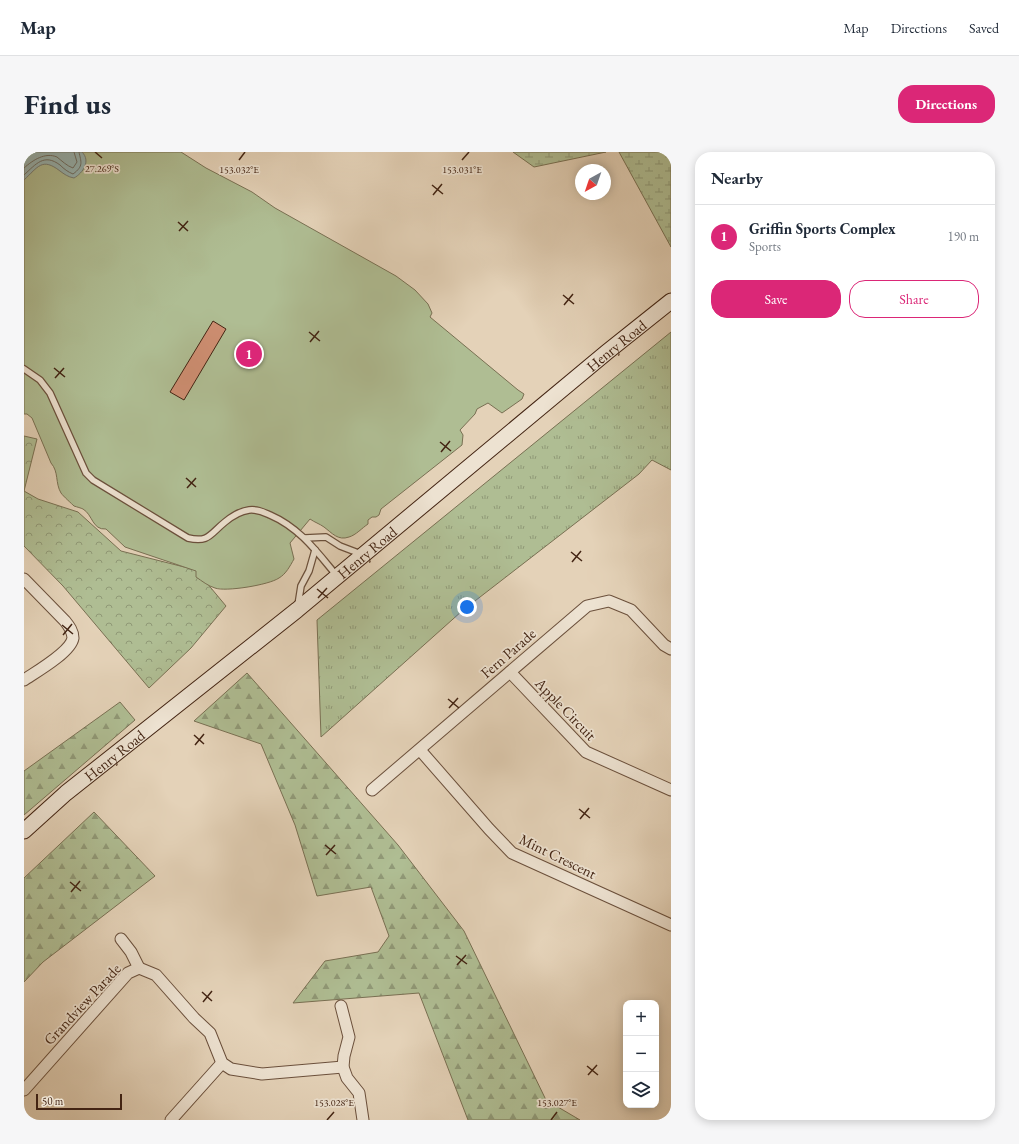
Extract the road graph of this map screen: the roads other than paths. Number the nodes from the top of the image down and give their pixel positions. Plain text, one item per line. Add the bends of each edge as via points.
1 (671, 301) edge
2 (24, 369) edge
3 (305, 538) junction
4 (315, 550) junction
5 (363, 555) junction
6 (337, 576) junction
7 (24, 579) edge
8 (297, 610) junction
9 (671, 649) edge
10 (510, 672) junction
11 (24, 680) edge
12 (420, 750) junction
13 (372, 790) dead end
14 (671, 790) edge
15 (24, 831) edge
16 (671, 925) edge
17 (121, 939) dead end
18 (139, 968) junction
19 (342, 1006) dead end
20 (222, 1063) junction
21 (344, 1067) junction
22 (24, 1090) edge
23 (171, 1120) edge
24 (363, 1120) edge

1 - 5 main road, Henry Road
2 - 3 lane via 40,380 50,393 86,473 93,480 181,534 199,541 238,514 258,510 282,521
3 - 4 lane
3 - 5 lane via 326,537
4 - 6 lane
4 - 8 lane via 309,571 301,586
5 - 6 main road, Henry Road
6 - 8 main road, Henry Road
7 - 11 street via 65,621 71,629 73,638 64,651
8 - 15 main road, Henry Road via 66,793
9 - 10 street, Fern Parade via 664,645 631,610 608,601 587,606
10 - 12 street, Fern Parade
10 - 14 street, Apple Circuit via 586,752
12 - 13 street, Fern Parade
12 - 16 street, Mint Crescent via 512,853
17 - 18 street
18 - 20 street, Grandview Parade via 156,975 210,1033
18 - 22 street, Grandview Parade via 128,973
19 - 21 street via 349,1036
20 - 21 street via 231,1069 262,1074
20 - 23 street
21 - 24 street via 347,1078 359,1093

